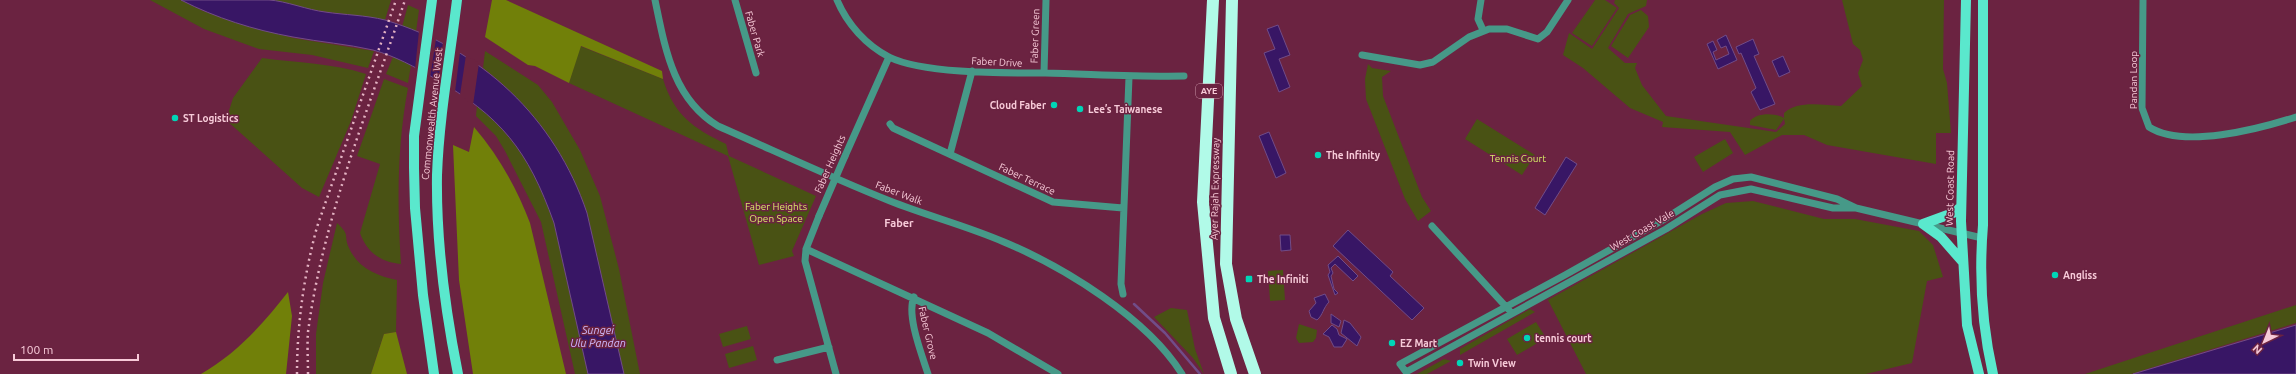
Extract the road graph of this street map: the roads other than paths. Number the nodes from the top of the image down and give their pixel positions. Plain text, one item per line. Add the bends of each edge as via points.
1 (432, 0) edge
2 (457, 0) edge
3 (655, 0) edge
4 (735, 0) edge
5 (837, 0) edge
6 (1046, 0) edge
7 (1213, 0) edge
8 (1232, 0) edge
9 (1482, 0) edge
10 (1568, 0) edge
11 (1966, 0) edge
12 (1984, 0) edge
13 (2143, 0) edge
14 (1484, 30) junction
15 (1362, 55) dead end
16 (889, 56) junction
17 (972, 71) junction
18 (756, 73) dead end
19 (1044, 73) junction
20 (1184, 76) dead end
21 (1129, 77) junction
22 (2296, 117) edge
23 (890, 124) dead end
24 (950, 154) junction
25 (1961, 207) junction
26 (1123, 208) junction
27 (1856, 208) junction
28 (1923, 224) junction
29 (1432, 226) dead end
30 (1961, 233) junction
31 (1982, 238) junction
32 (806, 248) junction
33 (1962, 261) junction
34 (1123, 294) dead end
35 (914, 297) junction
36 (1506, 307) junction
37 (1513, 314) junction
38 (1445, 338) junction
39 (829, 346) junction
40 (1450, 347) junction
41 (778, 360) dead end
42 (434, 374) edge
43 (458, 374) edge
44 (836, 374) edge
45 (928, 374) edge
46 (1058, 374) edge
47 (1182, 374) edge
48 (1231, 374) edge
49 (1255, 374) edge
50 (1979, 374) edge
51 (1993, 374) edge

1 - 42 main road, Commonwealth Avenue West via 414,136 415,208 423,296
2 - 43 main road, Commonwealth Avenue West via 440,140 437,211 447,318
3 - 47 street, Faber Walk via 675,76 687,98 705,118 890,201 1004,242 1038,259 1081,283 1126,314 1162,347
4 - 18 street, Faber Park
5 - 16 street, Faber Drive via 856,31 869,44
6 - 19 street, Faber Green
7 - 48 highway, Ayer Rajah Expressway / AYE via 1203,202 1214,318
8 - 49 highway, Ayer Rajah Expressway / AYE via 1226,264 1236,319
9 - 14 street via 1478,19
10 - 14 street via 1548,32 1538,39 1507,29
11 - 25 main road, West Coast Road
12 - 31 main road
13 - 22 street, Pandan Loop via 2142,108 2149,126 2167,134 2222,134 2254,129
14 - 15 street via 1426,65 1413,65
16 - 17 street, Faber Drive via 919,66
16 - 32 street, Faber Heights, bridge
17 - 19 street, Faber Drive
17 - 24 street
19 - 21 street, Faber Drive
20 - 21 street, Faber Drive
21 - 26 street
23 - 24 street, Faber Terrace via 893,128
24 - 26 street, Faber Terrace via 1053,202
25 - 28 main road via 1953,213
25 - 30 main road, West Coast Road
26 - 34 street
27 - 28 street, West Coast Vale
27 - 36 street, West Coast Vale via 1836,199 1751,177 1733,179
27 - 37 street, West Coast Vale via 1833,208 1751,189 1720,195 1666,229
28 - 30 street, West Coast Vale
28 - 33 main road via 1941,237
29 - 36 street
30 - 31 street, West Coast Vale
30 - 33 main road, West Coast Road
31 - 51 main road via 1980,260 1987,347
32 - 35 street
32 - 39 street, Faber Heights via 808,274
33 - 50 main road, West Coast Road via 1967,325
35 - 45 street, Faber Grove via 911,313
35 - 46 street via 1007,343
36 - 37 street
36 - 38 street, West Coast Vale
37 - 40 street, West Coast Vale
38 - 40 street
38 - 40 street, West Coast Vale via 1400,364 1406,372
39 - 41 street
39 - 44 street, Faber Heights

